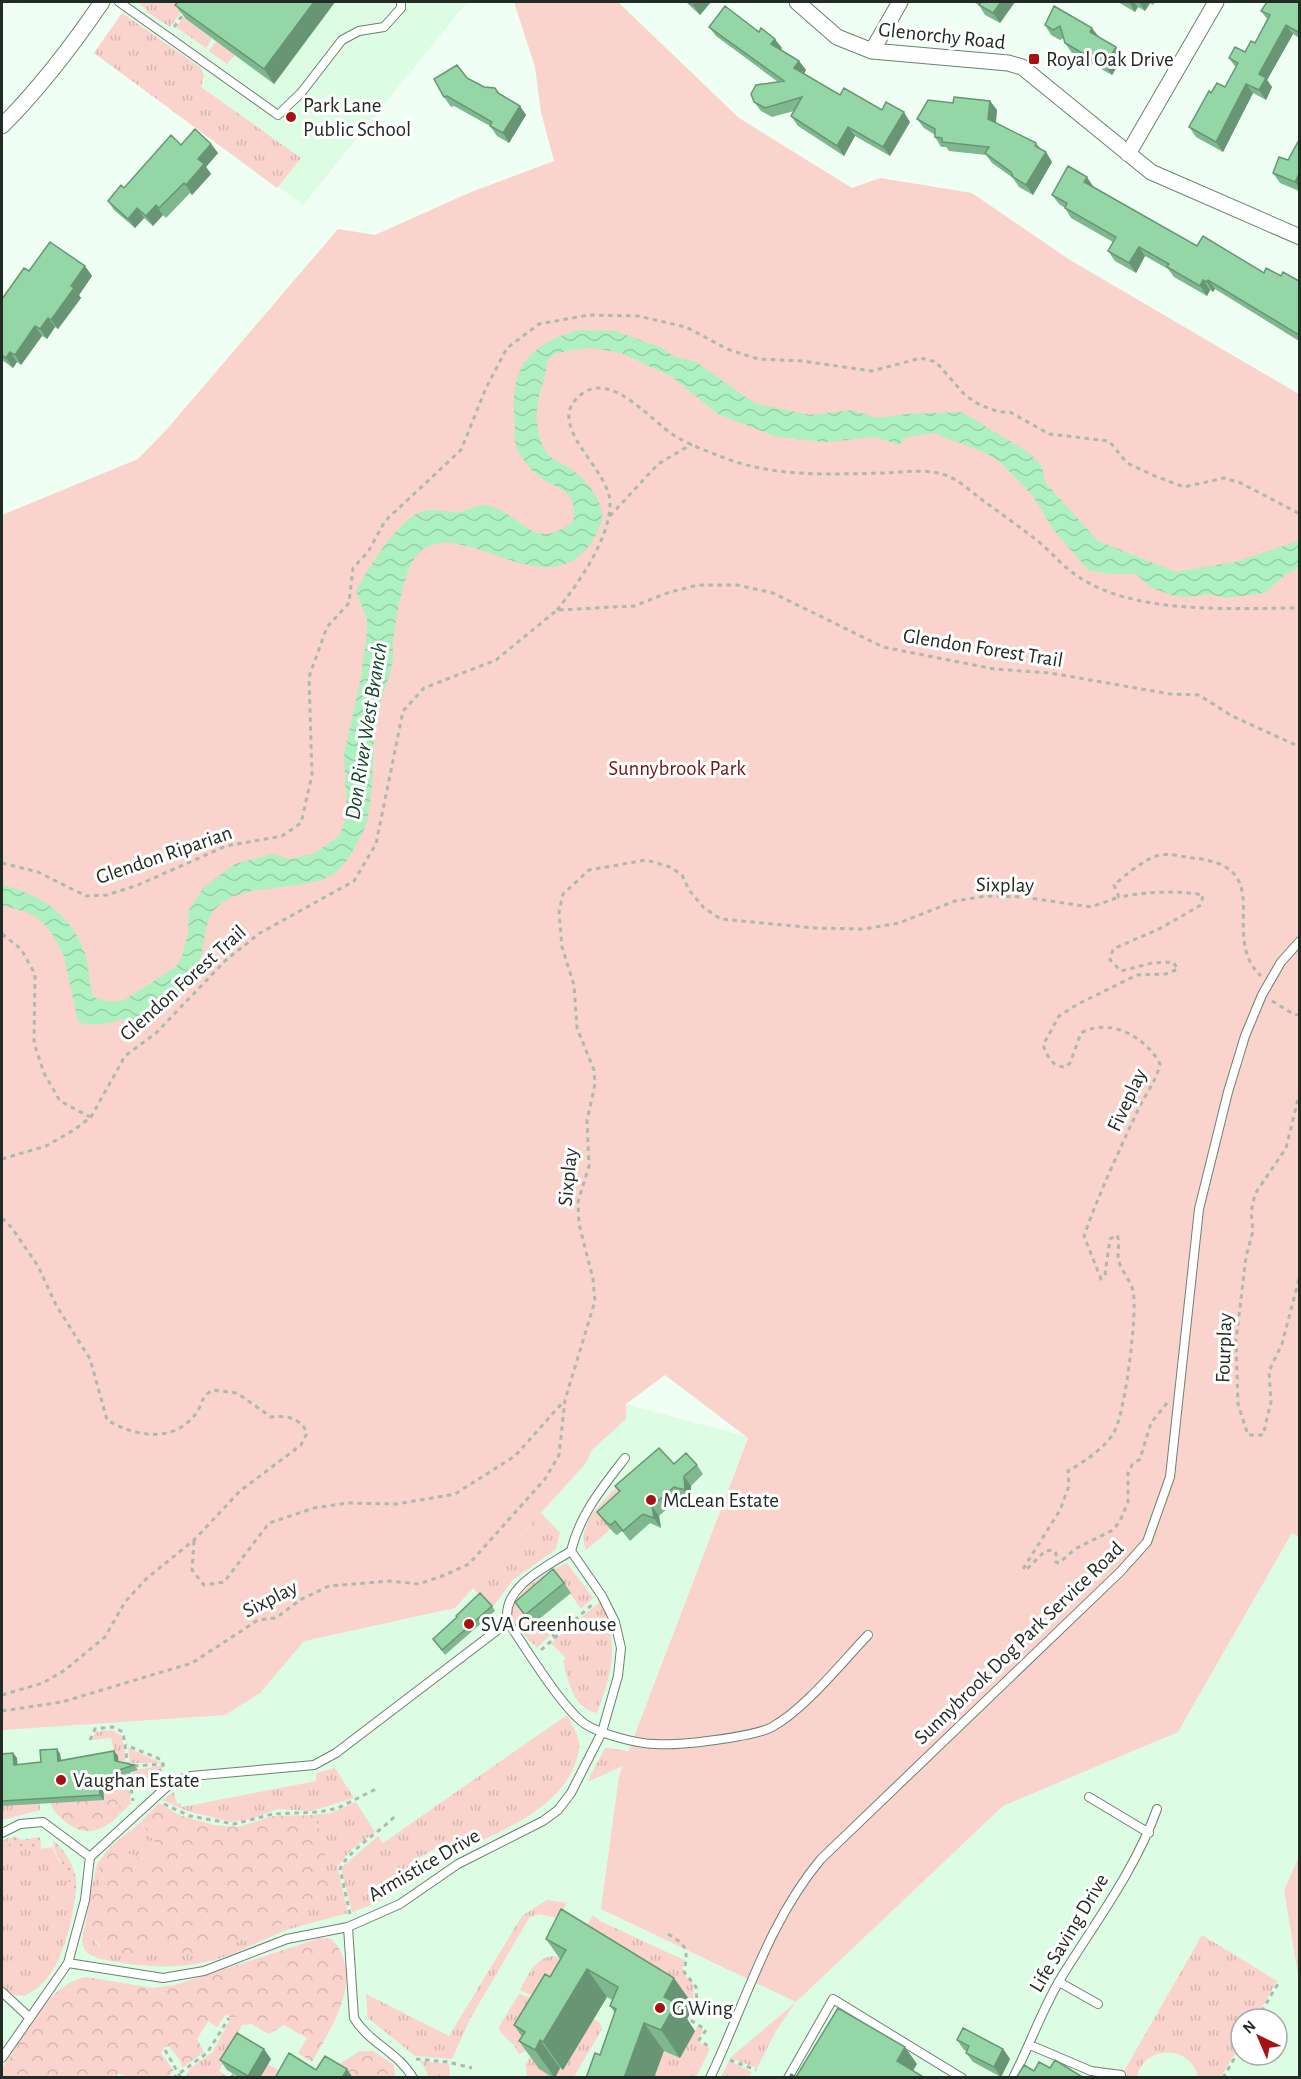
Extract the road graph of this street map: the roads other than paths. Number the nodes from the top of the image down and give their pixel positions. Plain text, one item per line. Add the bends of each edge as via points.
1 (102, 2) edge
2 (119, 2) edge
3 (401, 2) edge
4 (797, 2) edge
5 (900, 2) edge
6 (1216, 2) edge
7 (872, 51) junction
8 (2, 126) edge
9 (1128, 154) junction
10 (1299, 237) edge
11 (1299, 941) edge
12 (625, 1458) dead end
13 (571, 1551) junction
14 (508, 1622) junction
15 (868, 1635) dead end
16 (602, 1732) junction
17 (1089, 1797) dead end
18 (1157, 1809) dead end
19 (2, 1833) edge
20 (1149, 1833) junction
21 (90, 1857) junction
22 (348, 1927) junction
23 (68, 1963) junction
24 (1059, 1982) junction
25 (2, 1992) edge
26 (1098, 2004) dead end
27 (30, 2018) junction
28 (1030, 2045) junction
29 (2, 2058) edge
30 (1121, 2075) dead end
31 (413, 2078) edge
32 (710, 2078) edge
33 (788, 2078) edge
34 (962, 2078) edge
35 (1013, 2078) edge

1 - 8 street via 69,50
2 - 3 lane via 278,116 342,40 359,31 384,27 401,8
4 - 7 street, Glenorchy Road via 837,37
5 - 7 street
6 - 9 street
7 - 9 street, Glenorchy Road via 1008,63 1022,68
9 - 10 street, Glenorchy Road via 1151,172
11 - 32 lane, Sunnybrook Dog Park Service Road via 1268,984 1245,1036 1199,1209 1170,1477 1147,1542 1112,1581 804,1879 781,1916
12 - 13 lane via 588,1508 576,1530
13 - 14 lane via 510,1597 505,1610
13 - 16 lane, Armistice Drive via 602,1596 615,1622 621,1648 618,1676
14 - 16 lane via 584,1723
14 - 21 lane via 336,1753 314,1765 191,1776 172,1782
15 - 16 lane via 790,1713 754,1735 655,1744
16 - 22 lane, Armistice Drive via 558,1810 458,1863 400,1904
17 - 20 lane
18 - 20 lane, Life Saving Drive
19 - 21 lane via 20,1824 43,1822
20 - 24 lane, Life Saving Drive
21 - 23 lane via 86,1900
22 - 23 lane, Armistice Drive via 287,1939 204,1971 163,1978
22 - 31 lane via 354,2018 361,2029 400,2058
23 - 27 lane
24 - 26 lane
24 - 28 lane, Life Saving Drive
25 - 27 lane
27 - 29 lane
28 - 30 lane via 1091,2071
28 - 35 lane, Life Saving Drive
33 - 34 lane via 833,1999

